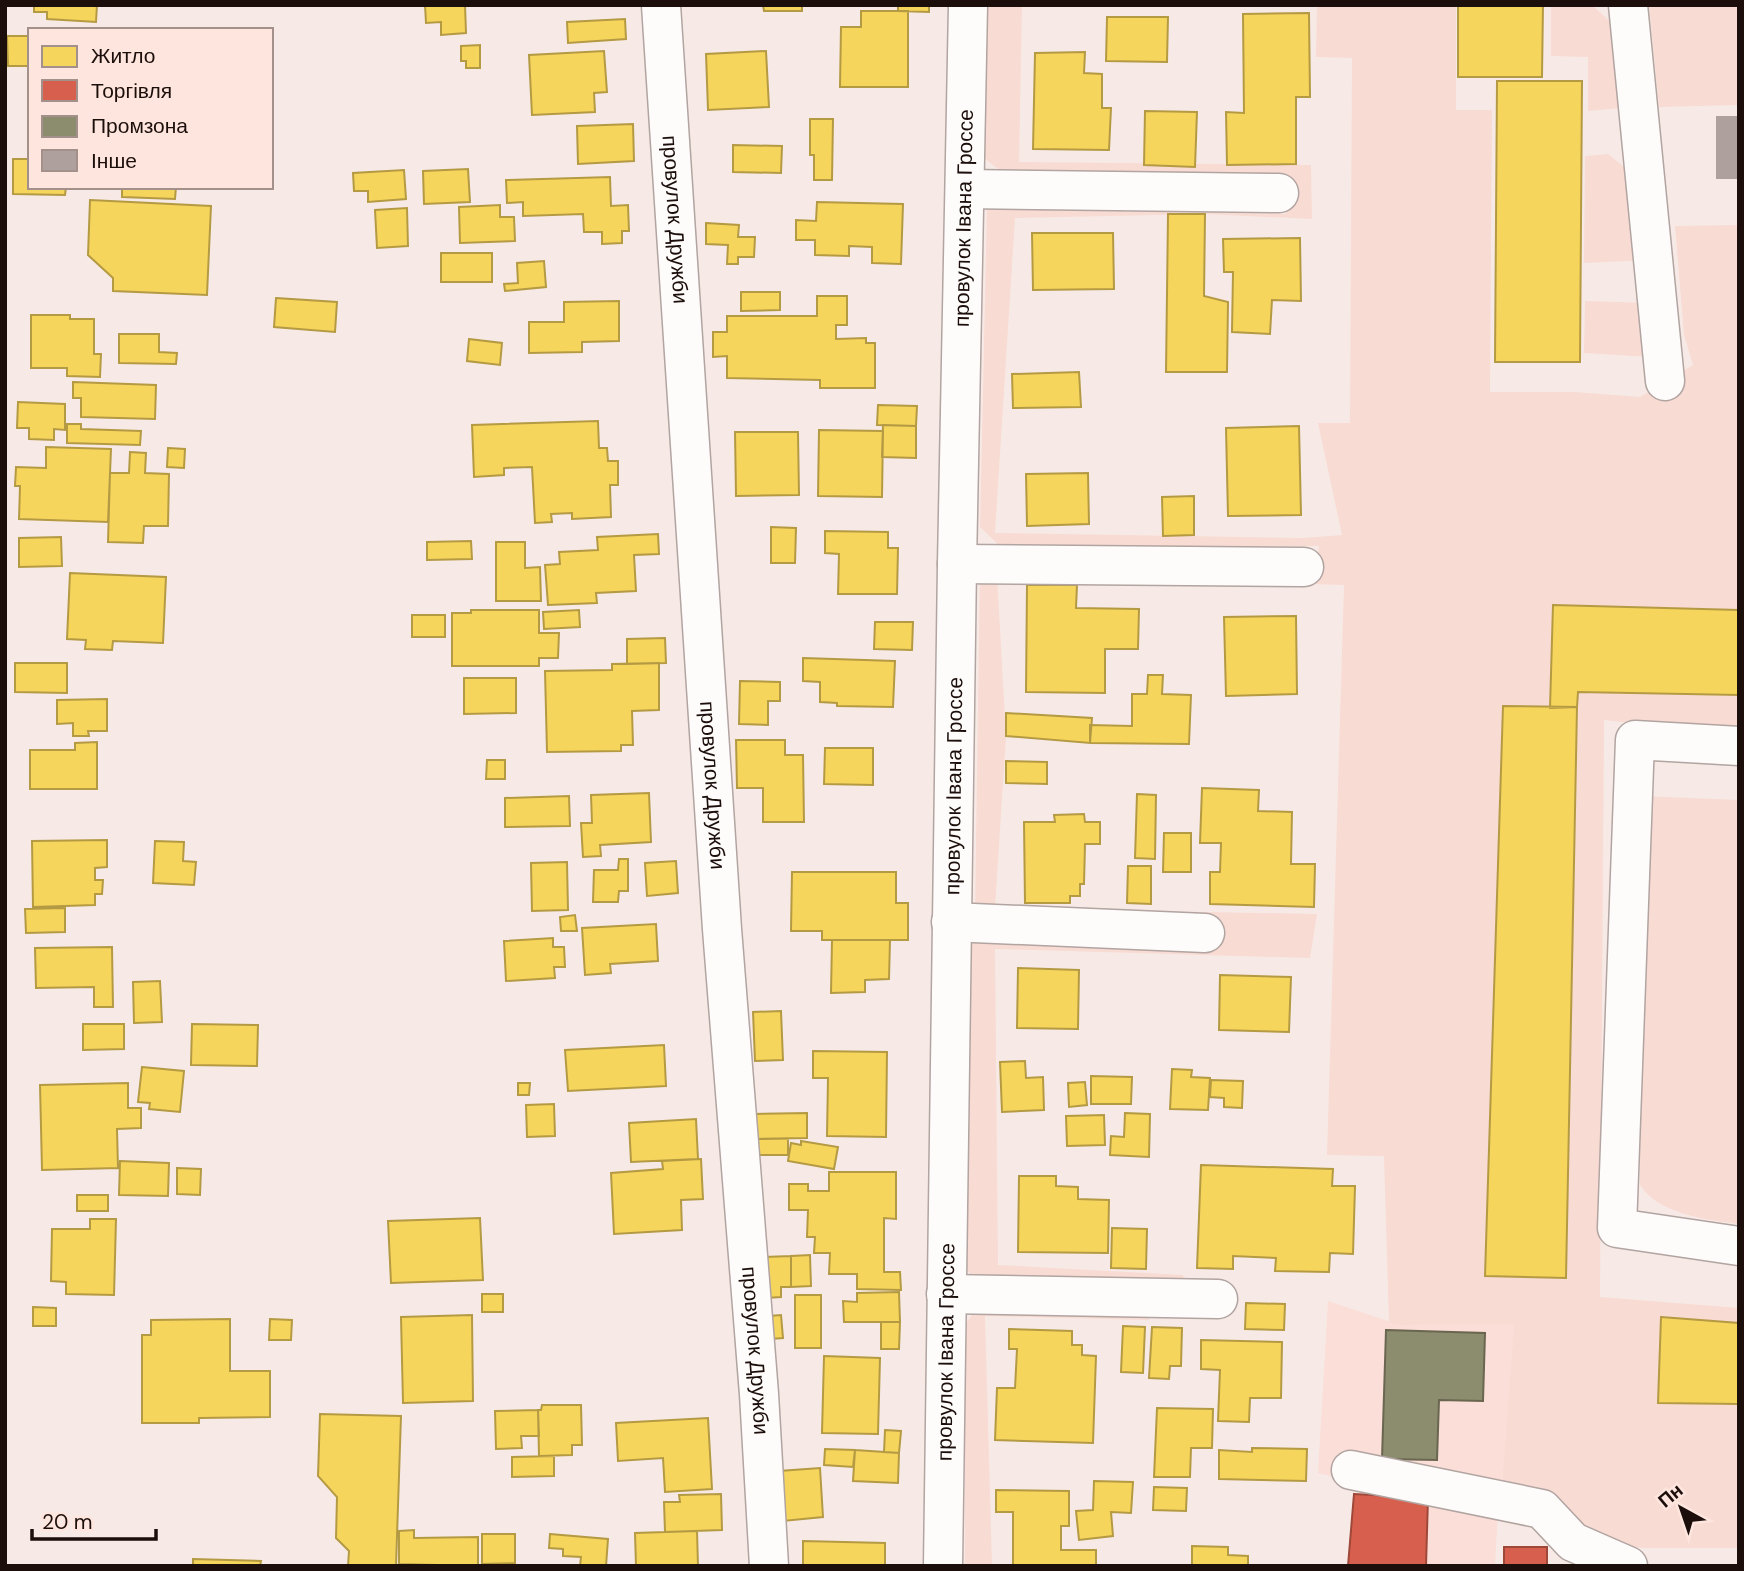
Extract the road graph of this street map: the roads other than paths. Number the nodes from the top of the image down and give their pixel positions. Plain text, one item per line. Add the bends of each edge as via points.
1 (661, 5) edge
2 (968, 5) edge
3 (1628, 5) edge
4 (965, 189) junction
5 (1279, 193) dead end
6 (1665, 381) dead end
7 (957, 564) junction
8 (1304, 567) dead end
9 (1739, 746) edge
10 (951, 922) junction
11 (1205, 933) dead end
12 (1739, 1245) edge
13 (946, 1294) junction
14 (1218, 1299) dead end
15 (1351, 1470) dead end
16 (769, 1566) edge
17 (943, 1566) edge
18 (1628, 1566) edge

1 - 16 street, провулок Дружби
2 - 4 street, провулок Івана Гроссе
3 - 6 street
4 - 5 street
4 - 7 street, провулок Івана Гроссе
7 - 8 street
7 - 10 street, провулок Івана Гроссе
9 - 12 street via 1635,740 1617,1228
10 - 11 street
10 - 13 street, провулок Івана Гроссе
13 - 14 street
13 - 17 street, провулок Івана Гроссе
15 - 18 street via 1542,1509 1573,1542

